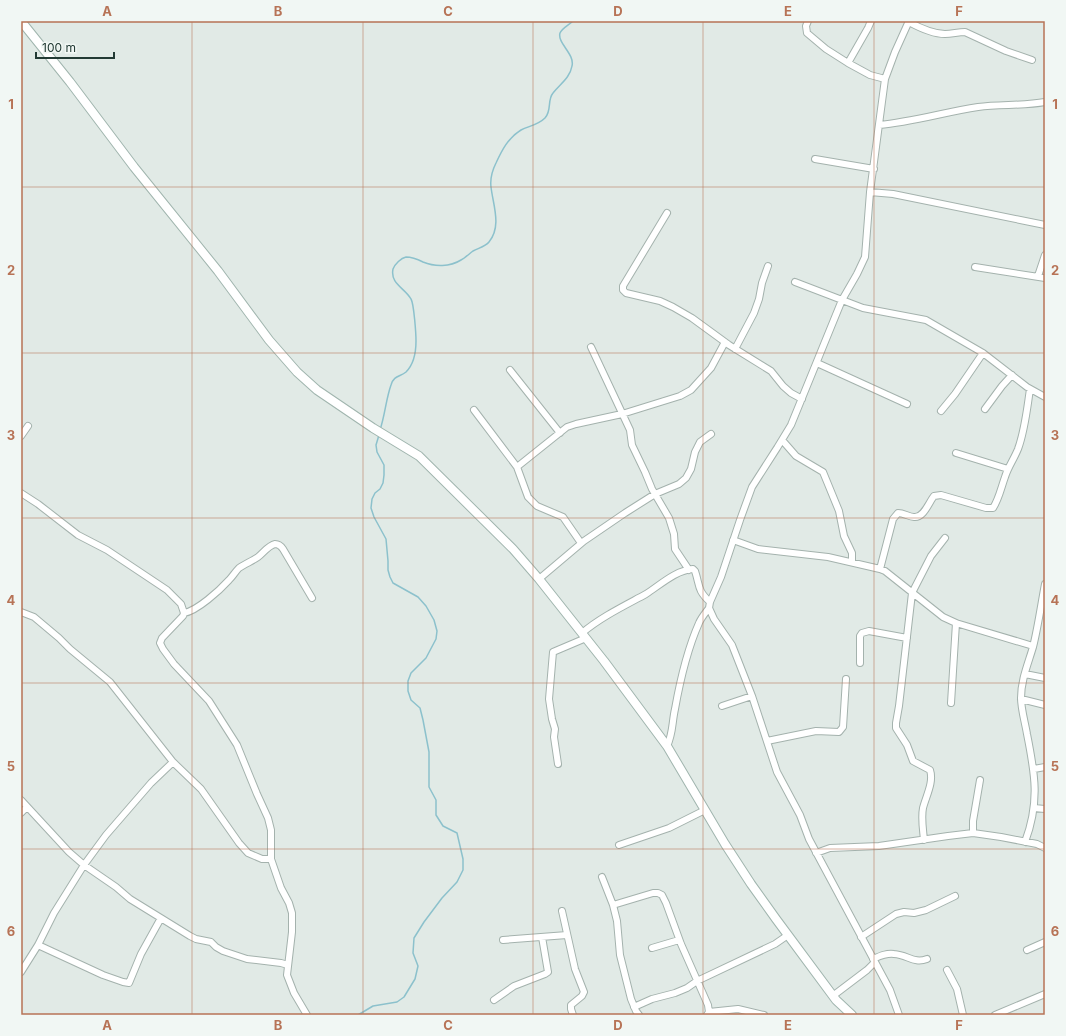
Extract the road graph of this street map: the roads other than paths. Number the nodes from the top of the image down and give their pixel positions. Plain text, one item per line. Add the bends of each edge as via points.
1 (22, 21) edge
2 (808, 21) edge
3 (871, 21) edge
4 (909, 21) edge
5 (1032, 60) dead end
6 (848, 63) junction
7 (885, 79) junction
8 (1045, 102) edge
9 (879, 125) junction
10 (816, 159) dead end
11 (874, 169) junction
12 (870, 192) junction
13 (667, 213) dead end
14 (1045, 225) edge
15 (1045, 254) edge
16 (768, 266) dead end
17 (975, 267) dead end
18 (1038, 276) junction
19 (1045, 278) edge
20 (795, 282) dead end
21 (842, 300) junction
22 (725, 342) junction
23 (591, 347) dead end
24 (735, 349) junction
25 (983, 353) junction
26 (817, 363) junction
27 (510, 370) dead end
28 (1012, 375) junction
29 (1030, 388) junction
30 (1045, 397) edge
31 (802, 399) junction
32 (908, 404) dead end
33 (985, 409) dead end
34 (474, 410) dead end
35 (940, 412) dead end
36 (622, 414) junction
37 (28, 426) dead end
38 (560, 433) junction
39 (711, 434) dead end
40 (21, 436) edge
41 (782, 440) junction
42 (956, 452) dead end
43 (517, 467) junction
44 (1008, 469) junction
45 (21, 493) edge
46 (655, 494) junction
47 (945, 538) dead end
48 (733, 540) junction
49 (581, 543) junction
50 (852, 562) junction
51 (880, 569) junction
52 (689, 570) junction
53 (539, 579) junction
54 (1045, 587) edge
55 (912, 594) junction
56 (312, 598) dead end
57 (710, 605) junction
58 (21, 612) edge
59 (184, 613) junction
60 (956, 623) junction
61 (584, 635) junction
62 (907, 638) junction
63 (1033, 646) junction
64 (860, 663) dead end
65 (1025, 674) junction
66 (1045, 678) edge
67 (846, 679) dead end
68 (752, 696) junction
69 (1021, 699) junction
70 (951, 703) dead end
71 (1045, 705) edge
72 (722, 706) dead end
73 (767, 741) junction
74 (667, 746) junction
75 (173, 762) junction
76 (558, 764) dead end
77 (1045, 767) edge
78 (1034, 769) junction
79 (980, 780) dead end
80 (21, 800) edge
81 (28, 807) junction
82 (1034, 808) junction
83 (1045, 809) edge
84 (705, 810) junction
85 (21, 813) edge
86 (973, 834) junction
87 (924, 840) junction
88 (1025, 842) junction
89 (619, 845) dead end
90 (1045, 848) edge
91 (816, 853) junction
92 (271, 859) junction
93 (84, 866) junction
94 (602, 877) dead end
95 (955, 896) dead end
96 (613, 905) junction
97 (562, 911) dead end
98 (161, 918) junction
99 (788, 935) junction
100 (567, 936) junction
101 (542, 937) junction
102 (861, 937) junction
103 (503, 940) dead end
104 (679, 940) junction
105 (1045, 942) edge
106 (38, 945) junction
107 (652, 948) dead end
108 (1027, 950) dead end
109 (927, 959) dead end
110 (874, 961) junction
111 (288, 964) junction
112 (947, 970) dead end
113 (21, 972) edge
114 (697, 981) junction
115 (1045, 994) edge
116 (834, 995) junction
117 (494, 1000) dead end
118 (634, 1007) junction
119 (708, 1014) edge
120 (307, 1015) edge
121 (573, 1015) edge
122 (639, 1015) edge
123 (764, 1015) edge
124 (852, 1015) edge
125 (899, 1015) edge
126 (963, 1015) edge
127 (995, 1015) edge

1 - 53 main road via 269,340 297,372 317,390 419,456 513,549
2 - 6 street via 806,26 809,36
3 - 6 street
4 - 5 street via 940,34 965,32
4 - 7 street
6 - 7 street via 870,75
7 - 9 street
8 - 9 street via 991,105
9 - 11 street
10 - 11 street
11 - 12 street
12 - 14 street via 908,197
12 - 21 street via 865,257
13 - 22 street via 623,290 673,307
15 - 18 street
16 - 24 street via 754,313
17 - 18 street
18 - 19 street
20 - 21 street
21 - 25 street via 863,308 926,320
21 - 26 street
22 - 24 street
22 - 36 street via 711,368 691,390 680,396
23 - 36 street
24 - 31 street via 771,371 783,386
25 - 28 street
25 - 35 street
26 - 31 street
26 - 32 street
27 - 38 street
28 - 29 street
28 - 33 street
29 - 30 street
29 - 44 street via 1022,434
31 - 41 street
34 - 43 street
36 - 38 street via 576,424
36 - 46 street via 630,430 632,445
37 - 40 street
38 - 43 street
39 - 46 street via 700,442 686,478 679,484
41 - 48 street via 752,487
41 - 50 street via 796,456 824,472 839,511
42 - 44 street
43 - 49 street via 532,502 563,517
44 - 51 street via 998,494 998,501 993,508 941,495 934,496 917,517 898,513 893,519
45 - 59 street via 78,535 107,550 167,590 182,604
46 - 49 street
46 - 52 street via 669,518 675,548
47 - 55 street via 931,556
48 - 50 street via 758,549
48 - 57 street
49 - 53 street
50 - 51 street
51 - 55 street via 886,571
52 - 57 street via 695,571 699,589
52 - 61 street via 673,576 592,624
53 - 61 main road
54 - 63 street
55 - 60 street via 943,617
55 - 62 street
56 - 59 street via 283,549 276,544 240,568 192,611
57 - 68 street via 714,619 732,645
57 - 74 street via 699,622 688,654 678,690 671,738
58 - 75 street via 34,617 110,682
59 - 92 street via 162,638 162,649 209,701 237,745 268,818 271,830
60 - 63 street
60 - 70 street
61 - 74 main road
61 - 76 street via 553,652 549,699
62 - 64 street via 869,631 862,633
62 - 87 street via 896,728 913,761 931,773 923,808
63 - 65 street
65 - 66 street
65 - 69 street
67 - 73 street via 843,727 839,732 816,731
68 - 72 street
68 - 73 street
69 - 71 street
69 - 78 street
73 - 91 street via 777,772 800,815
74 - 84 main road
75 - 92 street via 200,789 248,853 262,859
75 - 93 street via 121,816
77 - 78 street
78 - 82 street
79 - 86 street
80 - 81 street
81 - 85 street
81 - 93 street
82 - 83 street
82 - 88 street
84 - 89 street via 669,828
84 - 99 main road via 751,884
86 - 87 street
86 - 88 street
87 - 91 street via 879,846 830,848
88 - 90 street
91 - 102 street
92 - 111 street via 280,888 292,913
93 - 98 street
93 - 106 street via 54,913
94 - 96 street
95 - 102 street via 926,910 896,914
96 - 104 street via 647,894 662,895
96 - 118 street via 620,955
97 - 100 street
98 - 106 street via 141,954 129,983 103,975
98 - 111 street via 190,936 211,942 232,955
99 - 114 street via 775,944
99 - 116 main road
100 - 101 street
100 - 121 street via 584,992 571,1005
101 - 103 street
101 - 117 street via 548,972 514,986
102 - 110 street
104 - 107 street
104 - 114 street
105 - 108 street
106 - 113 street
109 - 110 street via 920,962 894,954 884,954
110 - 116 street via 867,970
110 - 125 street via 890,990
111 - 120 street via 287,975
112 - 126 street via 958,989
114 - 118 street via 675,993
114 - 119 street via 708,1005
115 - 127 street
116 - 124 main road
118 - 122 street
119 - 123 street via 738,1009

